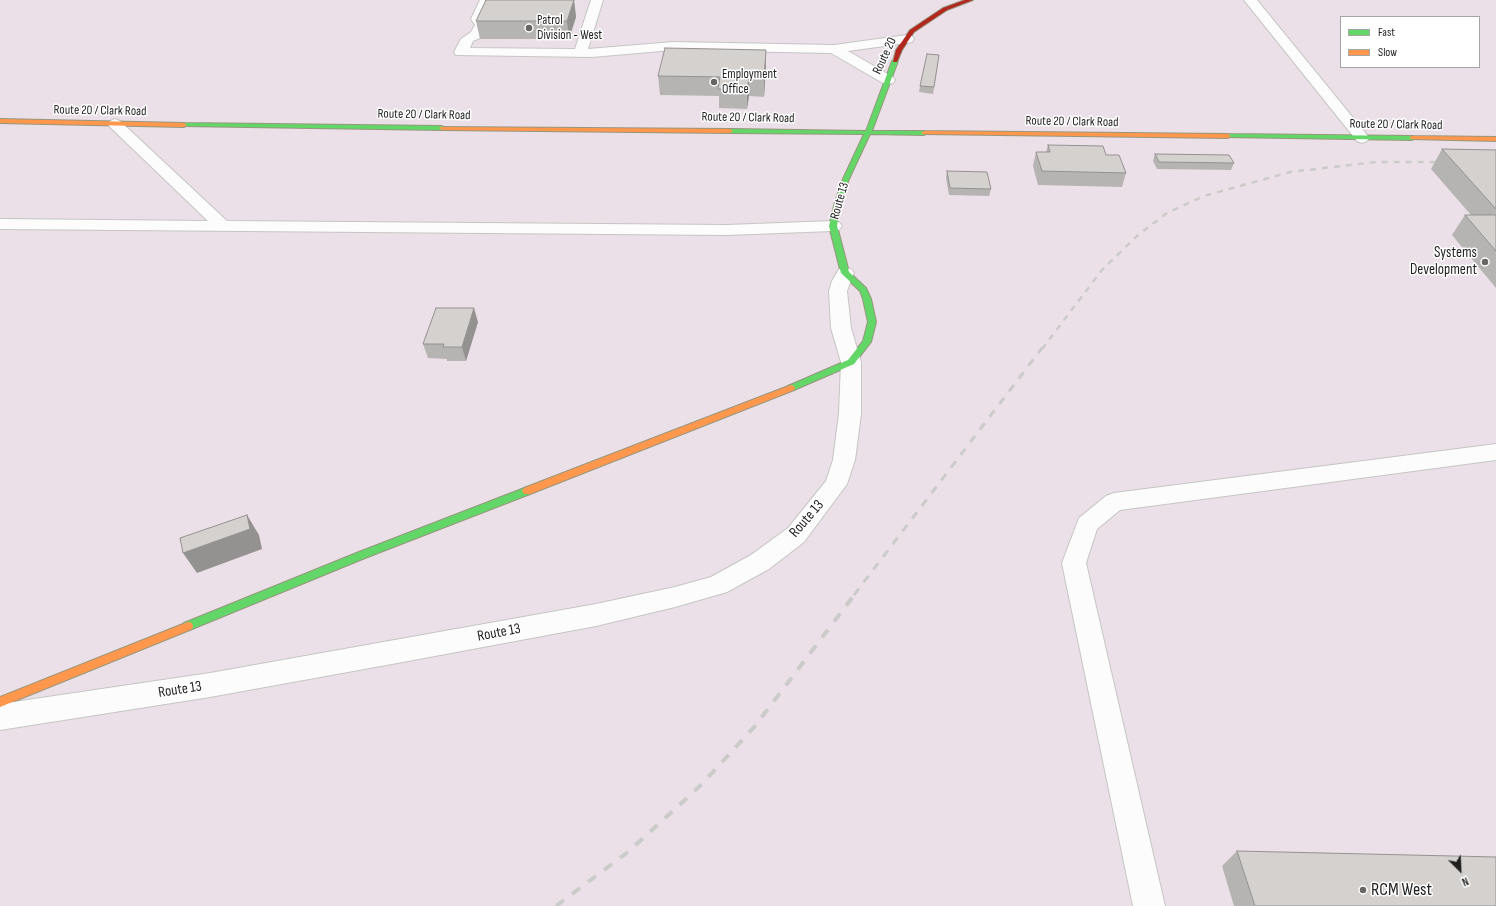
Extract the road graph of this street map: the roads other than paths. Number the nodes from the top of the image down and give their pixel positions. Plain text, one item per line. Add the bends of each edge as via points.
1 (486, 0) edge
2 (597, 0) edge
3 (970, 0) edge
4 (1250, 0) edge
5 (907, 39) junction
6 (834, 49) junction
7 (580, 53) junction
8 (888, 80) junction
9 (0, 121) edge
10 (115, 124) junction
11 (868, 133) junction
12 (1362, 138) junction
13 (1496, 139) edge
14 (0, 224) edge
15 (223, 226) junction
16 (833, 226) junction
17 (845, 273) junction
18 (851, 362) junction
19 (1496, 452) edge
20 (0, 702) edge
21 (0, 718) edge
22 (1149, 906) edge

1 - 7 street via 477,19 469,24 465,34 468,39 461,52
2 - 7 street
3 - 5 street, Route 20 via 934,14
4 - 12 street
5 - 6 street
5 - 8 street, Route 20 via 899,50
6 - 7 street via 673,46
6 - 8 street
8 - 11 street, Route 20
9 - 10 street, Route 20 / Clark Road
10 - 11 street, Route 20 / Clark Road
10 - 15 street
11 - 12 street, Route 20 / Clark Road
11 - 16 street, Route 13 via 846,179
12 - 13 street, Route 20 / Clark Road
14 - 15 street
15 - 16 street via 727,230
16 - 17 street, Route 13
17 - 18 street, Route 13 via 838,292 840,328
17 - 18 street via 856,282 867,298 872,322 868,342
18 - 20 street via 805,383 362,555
18 - 21 street, Route 13 via 850,414 844,460 836,484 796,535 760,562 718,585 596,615 210,685
19 - 22 street via 1114,502 1087,524 1074,563

